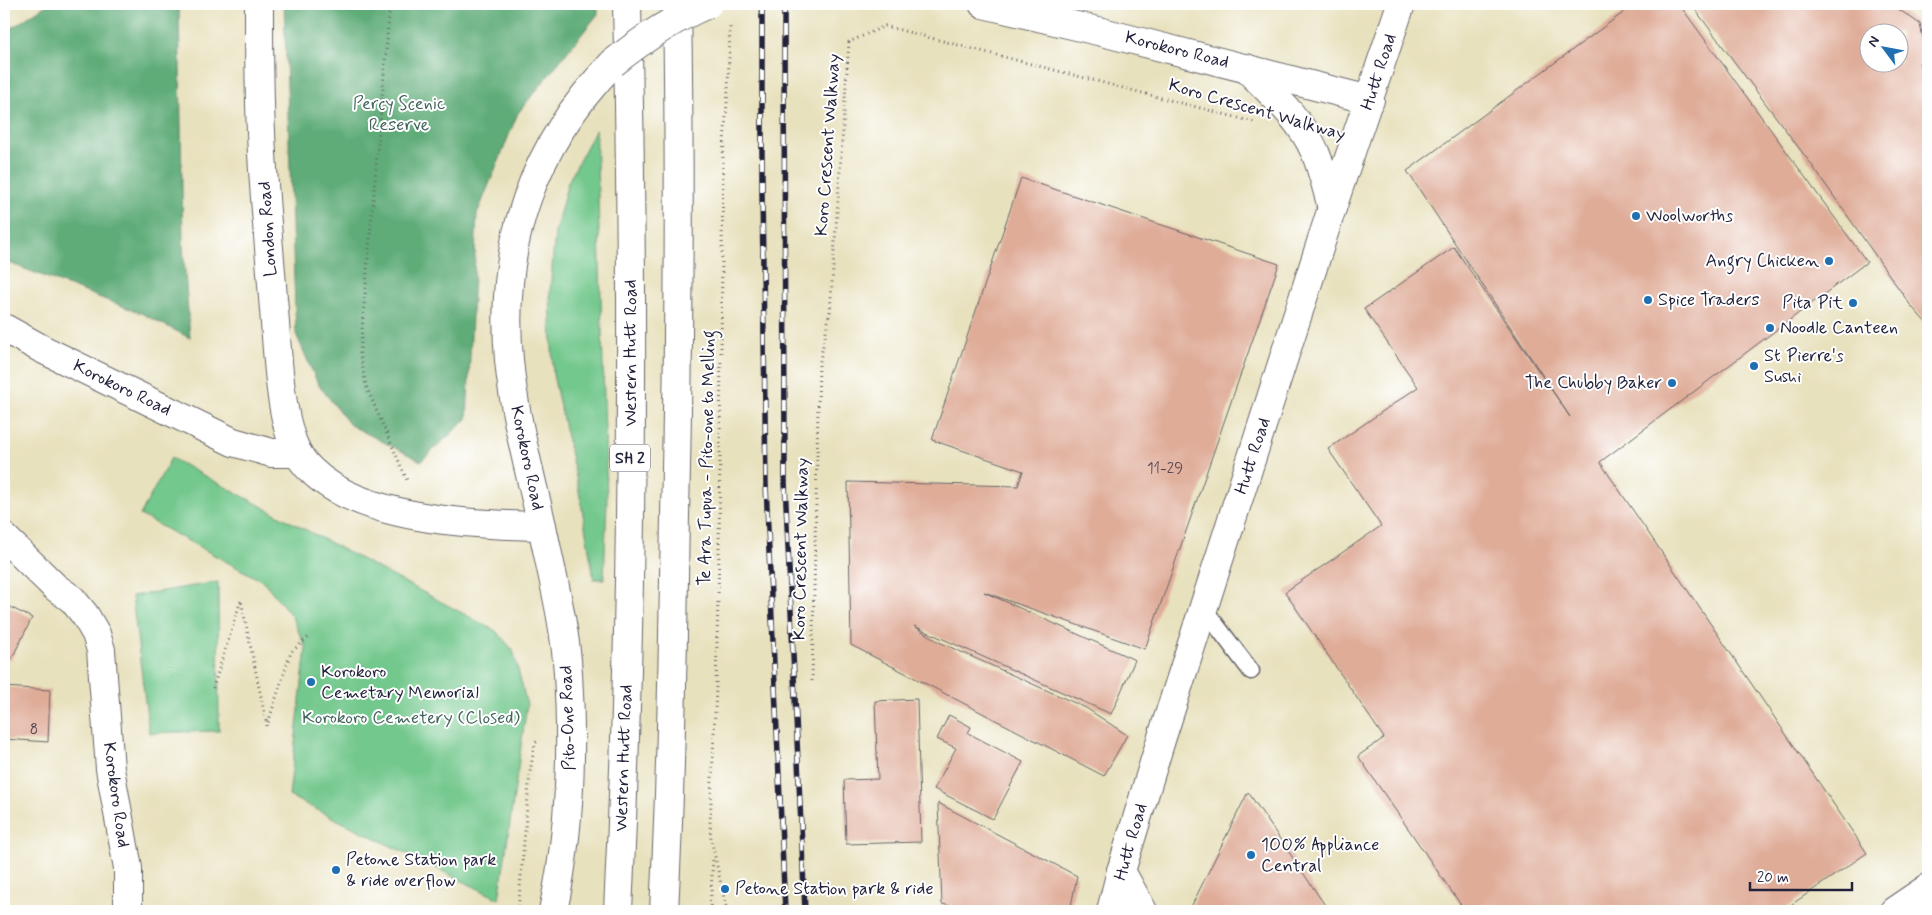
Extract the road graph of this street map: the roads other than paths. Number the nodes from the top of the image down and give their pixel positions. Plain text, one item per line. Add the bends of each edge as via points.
1 (259, 4) edge
2 (627, 4) edge
3 (677, 4) edge
4 (708, 4) edge
5 (983, 4) edge
6 (1401, 4) edge
7 (1245, 67) junction
8 (1370, 100) junction
9 (1332, 208) junction
10 (4, 328) edge
11 (297, 453) junction
12 (542, 526) junction
13 (4, 537) edge
14 (1204, 609) junction
15 (1251, 671) dead end
16 (1121, 871) junction
17 (1928, 888) edge
18 (128, 911) edge
19 (552, 911) edge
20 (618, 911) edge
21 (664, 911) edge
22 (1112, 911) edge
23 (1143, 911) edge
24 (1894, 911) edge

1 - 11 main road, London Road via 261,133 276,330 286,417
2 - 20 main road, Western Hutt Road / SH 2 via 631,170 630,432 626,751
3 - 21 main road via 680,143 678,375 671,768
4 - 12 main road, Korokoro Road, bridge via 645,38 595,83 562,126 527,195 510,272 509,359
5 - 7 main road, Korokoro Road
6 - 8 main road, Hutt Road
7 - 8 main road, Korokoro Road
7 - 9 main road via 1281,102 1306,135 1315,152
8 - 9 main road, Hutt Road
9 - 14 main road, Hutt Road
10 - 11 main road, Korokoro Road via 233,442 272,453
11 - 12 main road, Korokoro Road via 326,483 348,496 423,517
12 - 19 main road, Pito-One Road via 568,672 571,767 564,841
13 - 18 main road, Korokoro Road via 55,587 72,599 96,634 102,659 110,769 128,868
14 - 15 lane
14 - 16 main road, Hutt Road
16 - 22 main road, Hutt Road
16 - 23 main road
17 - 24 main road

